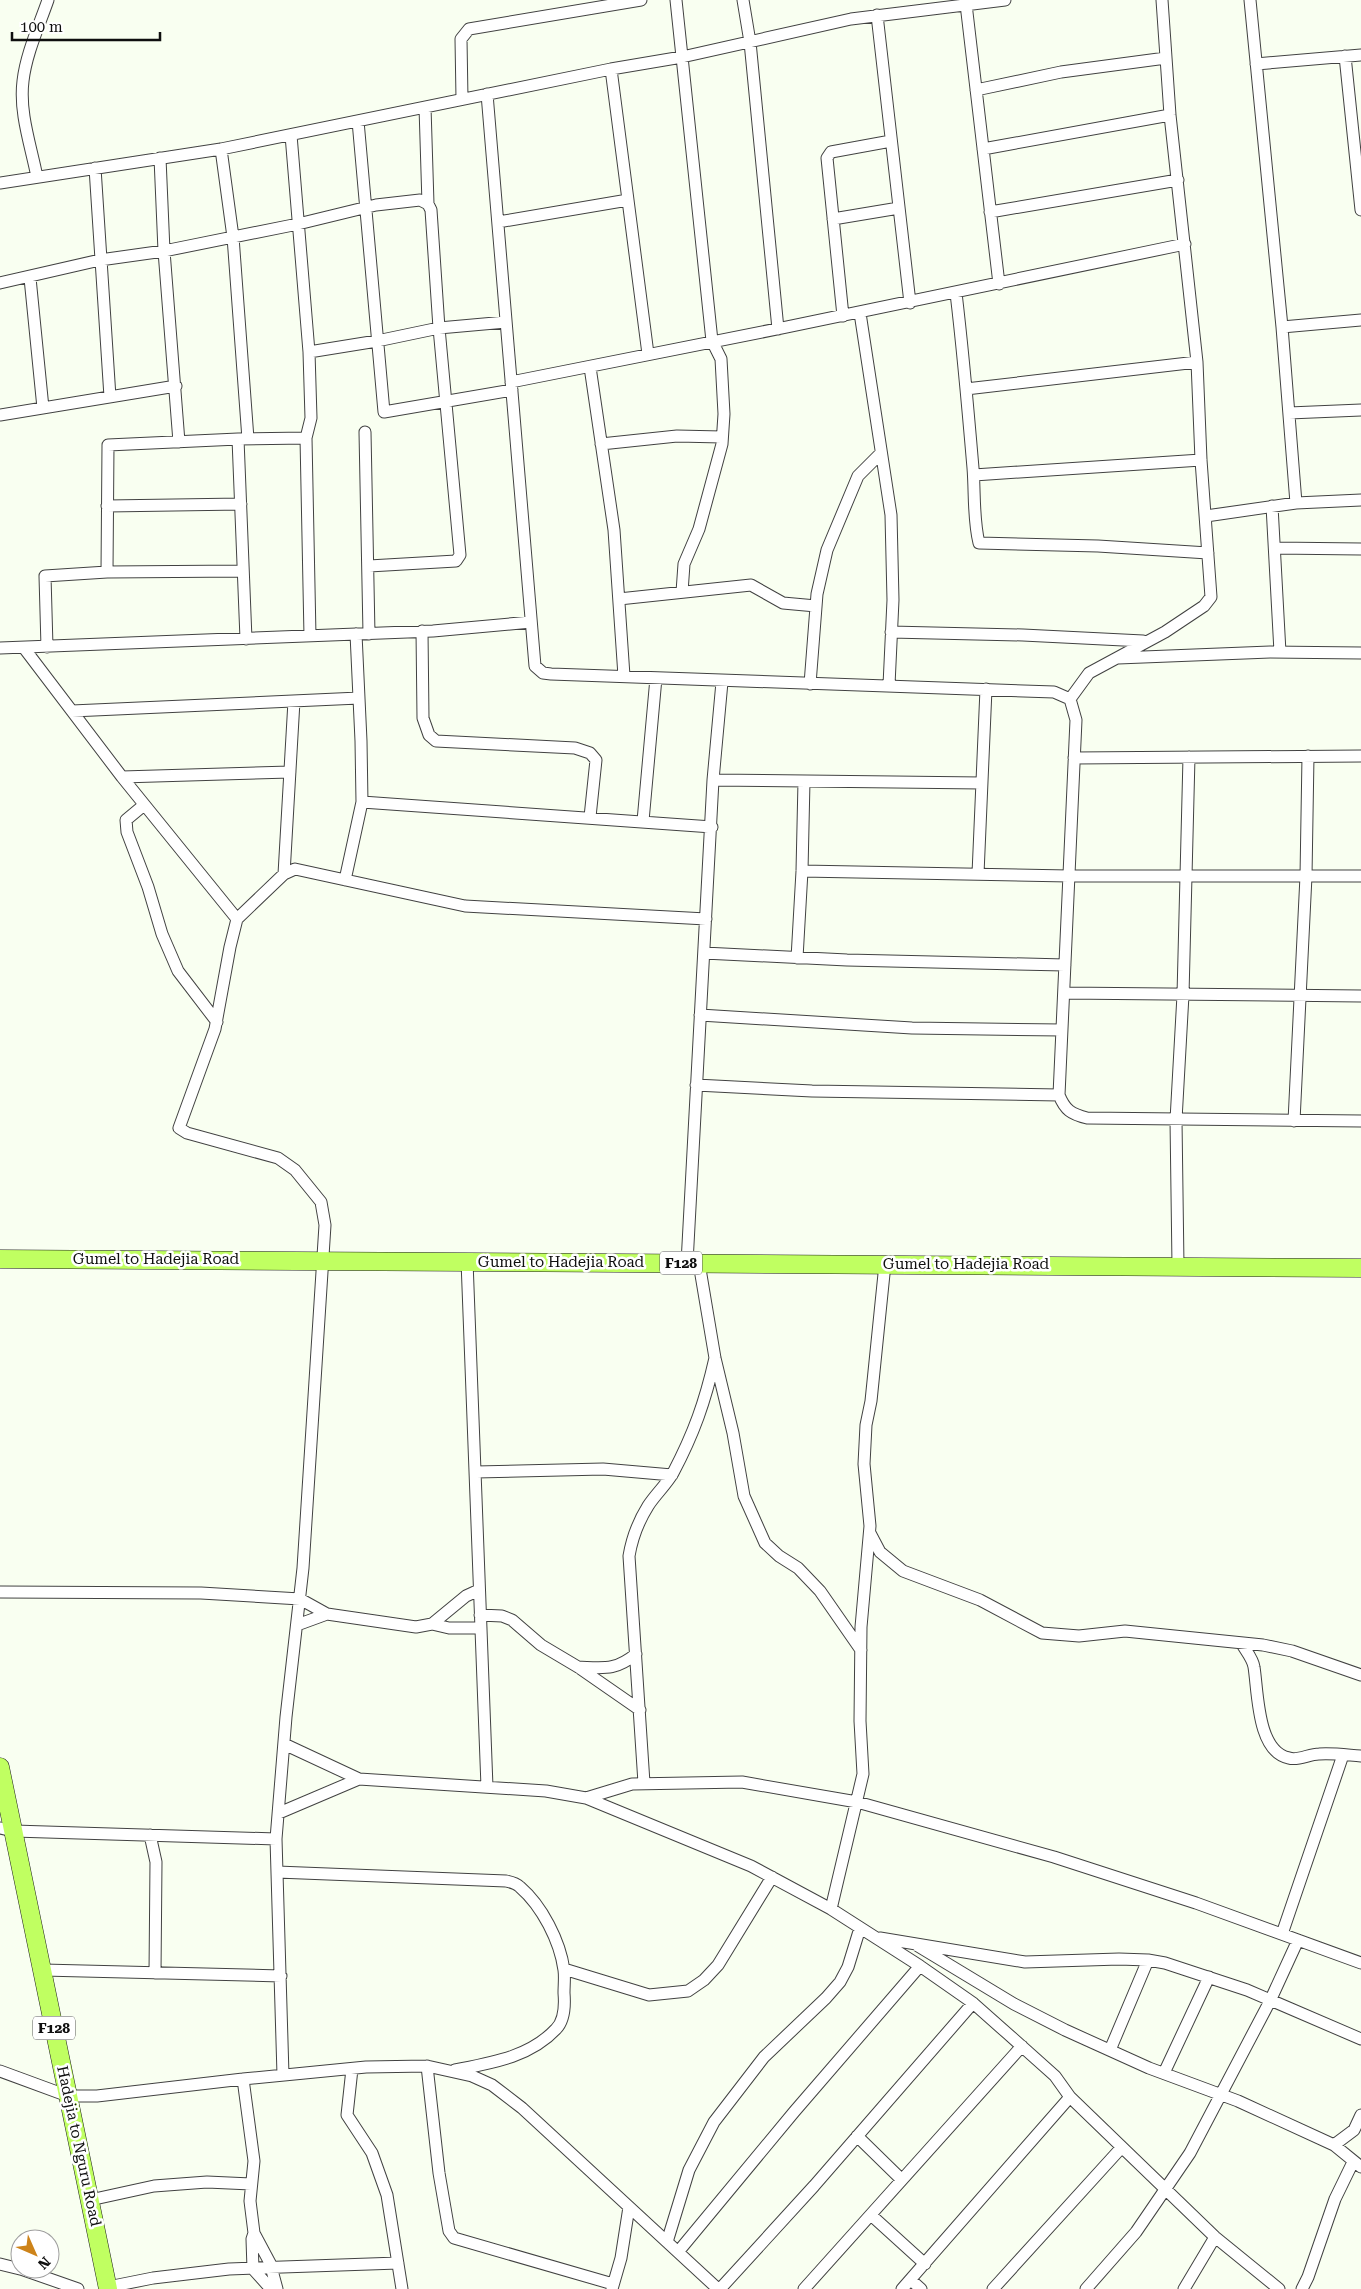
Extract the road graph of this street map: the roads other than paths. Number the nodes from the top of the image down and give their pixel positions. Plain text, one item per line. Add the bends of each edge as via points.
1 (48, 0) edge
2 (641, 0) edge
3 (676, 0) edge
4 (743, 0) edge
5 (1005, 0) edge
6 (1162, 0) edge
7 (1250, 0) edge
8 (989, 1) edge
9 (927, 4) edge
10 (966, 4) junction
11 (877, 15) junction
12 (750, 42) junction
13 (1361, 55) edge
14 (1345, 56) junction
15 (682, 57) junction
16 (1166, 58) junction
17 (1256, 64) junction
18 (611, 69) junction
19 (976, 90) junction
20 (487, 94) junction
21 (462, 100) junction
22 (425, 107) junction
23 (1170, 115) junction
24 (358, 121) junction
25 (290, 135) junction
26 (1357, 138) edge
27 (891, 141) junction
28 (221, 149) junction
29 (983, 149) junction
30 (160, 158) junction
31 (95, 168) junction
32 (38, 177) junction
33 (1178, 180) junction
34 (0, 183) edge
35 (628, 200) junction
36 (428, 204) junction
37 (365, 208) junction
38 (899, 208) junction
39 (1361, 210) edge
40 (990, 212) junction
41 (833, 218) junction
42 (498, 222) junction
43 (298, 224) junction
44 (233, 237) junction
45 (1185, 244) junction
46 (164, 251) junction
47 (100, 260) junction
48 (30, 278) junction
49 (0, 283) edge
50 (999, 284) junction
51 (956, 293) junction
52 (910, 304) junction
53 (860, 313) junction
54 (843, 316) junction
55 (1361, 320) edge
56 (506, 322) junction
57 (1282, 326) junction
58 (439, 328) junction
59 (778, 329) junction
60 (377, 341) junction
61 (712, 341) junction
62 (308, 352) junction
63 (648, 354) junction
64 (1197, 362) junction
65 (590, 367) junction
66 (176, 386) junction
67 (511, 386) junction
68 (966, 388) junction
69 (110, 397) junction
70 (446, 403) junction
71 (43, 408) junction
72 (1361, 410) edge
73 (1289, 413) junction
74 (0, 415) edge
75 (365, 432) dead end
76 (722, 437) junction
77 (306, 438) junction
78 (243, 439) junction
79 (179, 442) junction
80 (601, 444) junction
81 (881, 453) junction
82 (1201, 460) junction
83 (974, 475) junction
84 (1361, 500) edge
85 (1296, 503) junction
86 (241, 504) junction
87 (107, 506) junction
88 (1272, 506) junction
89 (1206, 516) junction
90 (1275, 548) junction
91 (1361, 549) edge
92 (1208, 553) junction
93 (369, 566) junction
94 (243, 571) junction
95 (107, 572) junction
96 (682, 592) junction
97 (619, 599) junction
98 (816, 606) junction
99 (531, 622) junction
100 (422, 631) junction
101 (892, 632) junction
102 (356, 634) junction
103 (369, 634) junction
104 (310, 636) junction
105 (246, 639) junction
106 (1145, 642) junction
107 (47, 647) junction
108 (0, 648) edge
109 (24, 648) junction
110 (1280, 652) junction
111 (1361, 653) edge
112 (1114, 659) junction
113 (624, 676) junction
114 (656, 678) junction
115 (722, 682) junction
116 (810, 684) junction
117 (889, 685) junction
118 (986, 689) junction
119 (359, 698) junction
120 (1070, 699) junction
121 (294, 701) junction
122 (72, 711) junction
123 (1308, 756) junction
124 (1361, 756) edge
125 (1188, 757) junction
126 (1074, 758) junction
127 (290, 772) junction
128 (122, 777) junction
129 (713, 780) junction
130 (804, 781) junction
131 (982, 783) junction
132 (362, 802) junction
133 (144, 805) junction
134 (590, 817) junction
135 (643, 821) junction
136 (712, 826) junction
137 (802, 871) junction
138 (284, 874) junction
139 (978, 874) junction
140 (1069, 876) junction
141 (1186, 876) junction
142 (1306, 876) junction
143 (1361, 876) edge
144 (345, 880) junction
145 (237, 918) junction
146 (706, 919) junction
147 (704, 953) junction
148 (797, 958) junction
149 (1065, 965) junction
150 (1064, 993) junction
151 (1183, 995) junction
152 (1300, 996) junction
153 (1361, 996) edge
154 (700, 1016) junction
155 (217, 1022) junction
156 (1062, 1030) junction
157 (696, 1085) junction
158 (1059, 1095) junction
159 (1176, 1120) junction
160 (1294, 1121) junction
161 (1361, 1121) edge
162 (0, 1259) edge
163 (322, 1260) junction
164 (467, 1261) junction
165 (693, 1263) junction
166 (885, 1264) junction
167 (1178, 1266) junction
168 (1361, 1268) edge
169 (715, 1358) junction
170 (476, 1472) junction
171 (672, 1475) junction
172 (870, 1533) junction
173 (479, 1590) junction
174 (0, 1592) edge
175 (300, 1599) junction
176 (327, 1614) junction
177 (480, 1615) junction
178 (432, 1624) junction
179 (297, 1625) junction
180 (480, 1628) junction
181 (1242, 1644) junction
182 (861, 1650) junction
183 (636, 1654) junction
184 (578, 1666) junction
185 (1361, 1675) edge
186 (640, 1710) junction
187 (284, 1744) junction
188 (1343, 1755) junction
189 (1361, 1756) edge
190 (0, 1767) edge
191 (359, 1779) junction
192 (644, 1783) junction
193 (487, 1787) junction
194 (586, 1798) junction
195 (857, 1802) junction
196 (279, 1813) junction
197 (7, 1829) edge
198 (150, 1835) junction
199 (276, 1839) junction
200 (277, 1872) junction
201 (772, 1877) junction
202 (831, 1909) junction
203 (860, 1928) junction
204 (1282, 1934) junction
205 (876, 1938) junction
206 (1298, 1940) junction
207 (915, 1944) junction
208 (1148, 1960) junction
209 (1361, 1963) edge
210 (920, 1966) junction
211 (564, 1969) junction
212 (43, 1970) junction
213 (155, 1973) junction
214 (280, 1976) junction
215 (1209, 1977) junction
216 (1270, 2001) junction
217 (973, 2004) junction
218 (1361, 2040) edge
219 (1022, 2046) junction
220 (1110, 2050) junction
221 (427, 2066) junction
222 (352, 2069) junction
223 (0, 2070) edge
224 (454, 2070) junction
225 (1164, 2073) junction
226 (283, 2076) junction
227 (243, 2078) junction
228 (1221, 2094) junction
229 (68, 2096) junction
230 (1070, 2097) junction
231 (1361, 2115) edge
232 (857, 2136) junction
233 (1334, 2145) junction
234 (1122, 2147) junction
235 (1357, 2164) edge
236 (902, 2180) junction
237 (252, 2184) junction
238 (1167, 2190) junction
239 (90, 2200) junction
240 (629, 2207) junction
241 (870, 2215) junction
242 (254, 2233) junction
243 (1215, 2237) junction
244 (667, 2242) junction
245 (678, 2252) junction
246 (398, 2263) junction
247 (925, 2264) junction
248 (272, 2268) junction
249 (253, 2269) junction
250 (49, 2279) edge
251 (911, 2280) junction
252 (612, 2287) edge
253 (108, 2288) edge
254 (78, 2289) edge
255 (271, 2289) edge
256 (277, 2289) edge
257 (402, 2289) edge
258 (719, 2289) edge
259 (804, 2289) edge
260 (902, 2289) edge
261 (921, 2289) edge
262 (992, 2289) edge
263 (1086, 2289) edge
264 (1184, 2289) edge
265 (1279, 2289) edge
266 (1302, 2289) edge

1 - 32 street via 26,65 22,98
2 - 21 street via 468,29 461,39
3 - 15 street
4 - 12 street
5 - 8 street
6 - 16 street
7 - 17 street
8 - 10 street
9 - 10 street
9 - 11 street
10 - 19 street
11 - 12 street
11 - 27 street
12 - 15 street
12 - 59 street
13 - 14 street
14 - 17 street
14 - 26 street
15 - 18 street
15 - 61 street
16 - 19 street via 1061,72
16 - 23 street
17 - 57 street
18 - 20 street
18 - 35 street
19 - 29 street
20 - 21 street
20 - 42 street
21 - 22 street
22 - 24 street
22 - 36 street
23 - 29 street
23 - 33 street
24 - 25 street
24 - 37 street
25 - 28 street
25 - 43 street
26 - 39 street
27 - 38 street
27 - 41 street via 830,152 827,158
28 - 30 street
28 - 44 street
29 - 40 street
30 - 31 street
30 - 46 street
31 - 32 street
31 - 47 street
32 - 34 street
33 - 40 street
33 - 45 street
35 - 42 street
35 - 63 street
36 - 37 street via 420,200
36 - 58 street
37 - 43 street
37 - 60 street
38 - 41 street
38 - 52 street
40 - 50 street
41 - 54 street
42 - 56 street
43 - 44 street
43 - 62 street
44 - 46 street
44 - 78 street
45 - 50 street
45 - 64 street
46 - 47 street
46 - 66 street
47 - 48 street
47 - 69 street
48 - 49 street
48 - 71 street
50 - 51 street
51 - 52 street
51 - 68 street
52 - 53 street
53 - 54 street
53 - 81 street
54 - 59 street
55 - 57 street
56 - 58 street
56 - 67 street
57 - 73 street
58 - 60 street
58 - 70 street
59 - 61 street
60 - 62 street
60 - 70 street via 384,412
61 - 63 street
61 - 76 street via 721,359
62 - 77 street via 311,418
63 - 65 street
64 - 68 street
64 - 82 street
65 - 67 street
65 - 80 street
66 - 69 street
66 - 79 street
67 - 70 street
67 - 99 street
68 - 83 street
69 - 71 street
70 - 93 street via 460,555 456,561
71 - 74 street
72 - 73 street
73 - 85 street
75 - 93 street
76 - 80 street via 676,436
76 - 96 street via 698,529 684,564
77 - 78 street
77 - 104 street
78 - 79 street
78 - 86 street
79 - 87 street via 108,445
80 - 97 street via 614,530
81 - 98 street via 858,476 827,550
81 - 101 street via 891,515
82 - 83 street
82 - 89 street
83 - 92 street via 979,543
84 - 85 street
85 - 88 street
86 - 87 street
86 - 94 street
87 - 95 street
88 - 89 street
88 - 90 street
89 - 92 street
90 - 91 street
90 - 110 street
92 - 106 street via 1211,597 1204,606
93 - 103 street
94 - 95 street
94 - 105 street
95 - 107 street via 45,576
96 - 97 street
96 - 98 street via 751,585 783,603
97 - 113 street
98 - 116 street
99 - 100 street
99 - 113 street via 538,670 551,674
100 - 103 street
100 - 134 street via 423,718 429,735 436,741 575,748 590,752 596,760
101 - 106 street
101 - 117 street
102 - 103 street
102 - 104 street
102 - 119 street
104 - 105 street
105 - 107 street
106 - 112 street
107 - 109 street
108 - 109 street
109 - 122 street
110 - 111 street
110 - 112 street
112 - 120 street via 1089,674
113 - 114 street
114 - 115 street
114 - 135 street
115 - 116 street
115 - 129 street
116 - 117 street
117 - 118 street
118 - 120 street via 1054,692
118 - 131 street
119 - 121 street
119 - 132 street
120 - 126 street via 1076,720
121 - 122 street
121 - 127 street
122 - 128 street
123 - 124 street
123 - 125 street
123 - 142 street
125 - 126 street
125 - 141 street
126 - 140 street
127 - 128 street
127 - 138 street
128 - 133 street
129 - 130 street
129 - 136 street
130 - 131 street
130 - 137 street
131 - 139 street
132 - 134 street
132 - 144 street
133 - 145 street
133 - 155 street via 126,820 127,832 178,972
134 - 135 street
135 - 136 street
136 - 146 street
137 - 139 street
137 - 148 street
138 - 144 street via 295,869
138 - 145 street
139 - 140 street
140 - 141 street
140 - 149 street
141 - 142 street
141 - 151 street
142 - 143 street
142 - 152 street
144 - 146 street via 465,906
145 - 155 street
146 - 147 street
147 - 148 street
147 - 154 street
148 - 149 street
149 - 150 street
150 - 151 street
150 - 156 street
151 - 152 street
151 - 159 street
152 - 153 street
152 - 160 street
154 - 156 street via 902,1028
154 - 157 street
155 - 163 street via 179,1128 278,1158 295,1170 321,1202 324,1224
156 - 158 street
157 - 158 street via 812,1091
157 - 165 street
158 - 159 street via 1072,1115
159 - 160 street
159 - 167 street
160 - 161 street
162 - 163 main road, Gumel to Hadejia Road / F128
163 - 164 main road, Gumel to Hadejia Road / F128
163 - 175 street
164 - 165 main road, Gumel to Hadejia Road / F128
164 - 170 street
165 - 166 main road, Gumel to Hadejia Road / F128
165 - 169 street
166 - 167 main road, Gumel to Hadejia Road / F128
166 - 172 street via 866,1425 864,1464
167 - 168 main road, Gumel to Hadejia Road / F128
169 - 171 street via 704,1403
169 - 182 street via 734,1433 744,1496 765,1543 798,1568 820,1591
170 - 171 street via 603,1469
170 - 173 street
171 - 183 street via 647,1507 633,1536 629,1556
172 - 181 street via 880,1552 903,1571 980,1600 1042,1633 1079,1636 1125,1631
172 - 182 street
173 - 177 street
173 - 178 street via 466,1596
174 - 175 street via 201,1593
175 - 176 street
175 - 179 street
176 - 178 street via 416,1627
176 - 179 street
177 - 180 street
177 - 184 street via 512,1620 541,1645
178 - 180 street via 449,1628
179 - 187 street
180 - 193 street
181 - 185 street via 1292,1651
181 - 188 street via 1254,1666 1258,1698 1271,1746 1281,1756 1291,1759 1318,1754
182 - 195 street via 863,1774
183 - 184 street via 623,1664 612,1667
183 - 186 street
184 - 186 street
186 - 192 street
187 - 191 street
187 - 196 street
188 - 189 street
188 - 204 street
190 - 197 main road, Hadejia to Nguru Road / F128
191 - 193 street
191 - 196 street
192 - 194 street
192 - 195 street via 742,1782
193 - 194 street via 546,1791
194 - 201 street
195 - 202 street
195 - 204 street via 1054,1857
196 - 199 street
197 - 198 street
197 - 212 main road, Hadejia to Nguru Road / F128
198 - 199 street
198 - 213 street via 156,1862
199 - 200 street
200 - 211 street via 506,1881 519,1885 538,1908 556,1940
200 - 214 street
201 - 202 street
201 - 211 street via 718,1965 688,1991 648,1995
202 - 203 street
203 - 205 street
203 - 244 street via 840,1982 764,2057 714,2122 689,2170
204 - 206 street
205 - 207 street
205 - 210 street
206 - 209 street
206 - 216 street
207 - 208 street via 1025,1962
207 - 220 street via 1014,2004
208 - 215 street
208 - 220 street
210 - 217 street
210 - 245 street
211 - 224 street via 565,2005 557,2029 524,2052 496,2062
212 - 213 street
212 - 229 main road, Hadejia to Nguru Road / F128
213 - 214 street
214 - 226 street
215 - 216 street
215 - 225 street
216 - 218 street
216 - 228 street
217 - 219 street
217 - 232 street
219 - 230 street via 1055,2076
219 - 236 street
220 - 225 street
221 - 222 street
221 - 224 street
221 - 252 street via 448,2231 454,2238
222 - 226 street
222 - 246 street via 347,2115 379,2169 387,2195
223 - 229 street
224 - 240 street via 492,2085 522,2108
225 - 228 street
226 - 227 street
227 - 229 street via 97,2096
227 - 237 street via 254,2161
228 - 233 street
228 - 238 street
229 - 239 main road, Hadejia to Nguru Road / F128
230 - 234 street
230 - 247 street
231 - 233 street via 1354,2130
232 - 236 street
232 - 258 street
233 - 235 street
234 - 238 street
234 - 262 street
235 - 266 street via 1335,2199
236 - 241 street
237 - 239 street via 207,2182 154,2186
237 - 242 street via 250,2201
238 - 243 street
238 - 263 street via 1136,2232
239 - 253 main road, Hadejia to Nguru Road / F128
240 - 244 street
240 - 252 street via 621,2258
241 - 247 street
241 - 259 street
242 - 248 street
242 - 249 street
243 - 264 street
243 - 265 street
244 - 245 street
245 - 258 street
246 - 248 street
246 - 257 street
247 - 251 street
248 - 249 street
248 - 256 street
249 - 253 street via 153,2278
249 - 255 street
250 - 254 street
251 - 260 street
251 - 261 street

